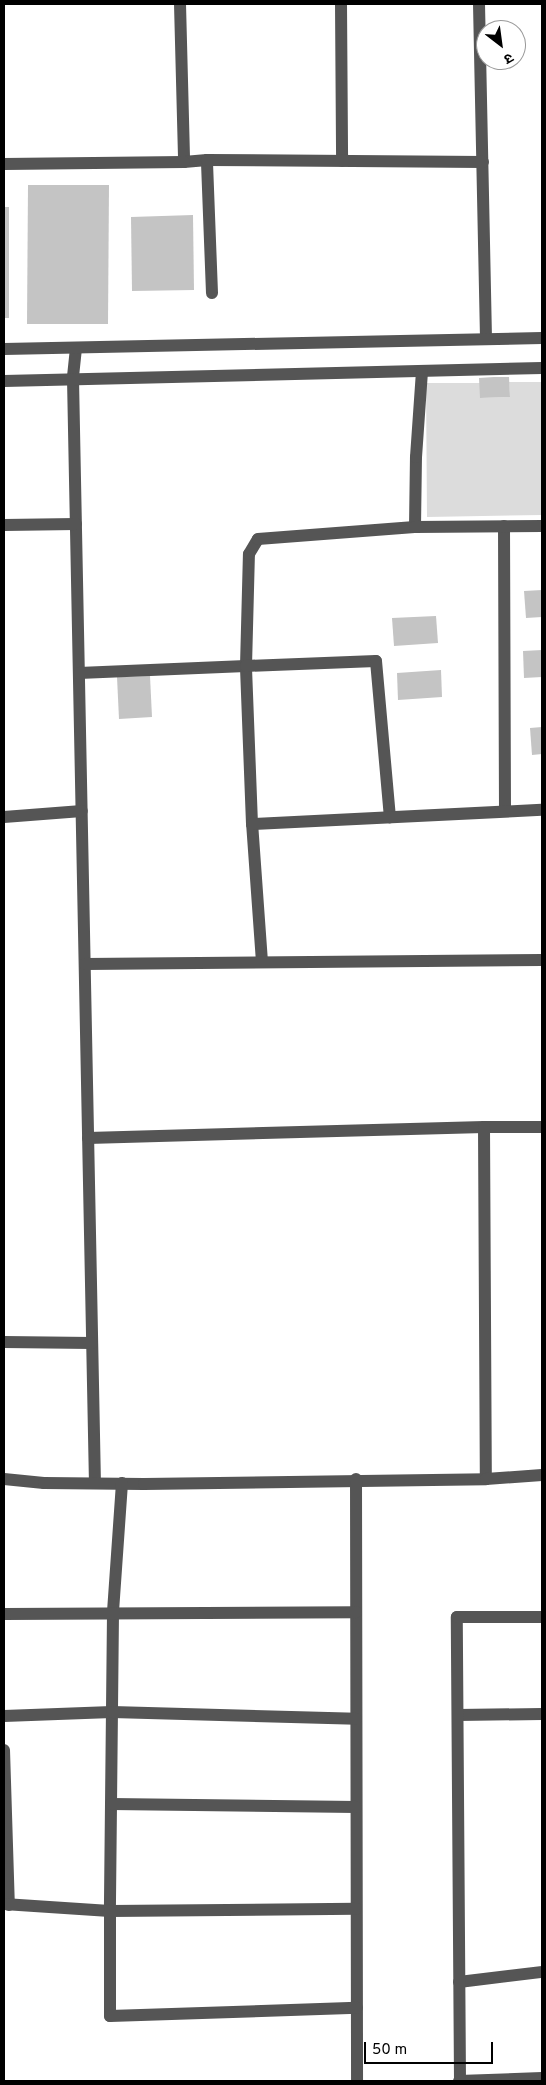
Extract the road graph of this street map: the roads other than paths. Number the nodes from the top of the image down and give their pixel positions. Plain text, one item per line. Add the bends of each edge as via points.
1 (180, 4) edge
2 (341, 4) edge
3 (479, 4) edge
4 (207, 160) junction
5 (342, 161) junction
6 (184, 162) junction
7 (483, 162) junction
8 (4, 164) edge
9 (212, 292) dead end
10 (542, 338) edge
11 (486, 339) junction
12 (76, 348) junction
13 (4, 349) edge
14 (542, 368) edge
15 (422, 371) junction
16 (73, 379) junction
17 (4, 381) edge
18 (76, 524) junction
19 (4, 525) edge
20 (504, 526) junction
21 (542, 526) edge
22 (416, 527) junction
23 (246, 666) junction
24 (79, 673) junction
25 (542, 810) edge
26 (82, 811) junction
27 (505, 811) junction
28 (4, 817) edge
29 (390, 817) junction
30 (252, 824) junction
31 (542, 960) edge
32 (262, 962) junction
33 (85, 964) junction
34 (542, 1126) edge
35 (484, 1127) junction
36 (88, 1138) junction
37 (4, 1342) edge
38 (92, 1343) junction
39 (542, 1475) edge
40 (4, 1479) edge
41 (356, 1479) junction
42 (486, 1479) junction
43 (95, 1483) junction
44 (122, 1483) junction
45 (356, 1612) junction
46 (114, 1613) junction
47 (4, 1614) edge
48 (542, 1618) edge
49 (112, 1712) junction
50 (458, 1714) junction
51 (542, 1714) edge
52 (4, 1716) edge
53 (356, 1719) junction
54 (4, 1750) edge
55 (111, 1804) junction
56 (356, 1807) junction
57 (6, 1905) edge
58 (356, 1909) junction
59 (110, 1911) junction
60 (542, 1972) edge
61 (459, 1982) junction
62 (357, 2008) junction
63 (542, 2078) edge
64 (357, 2081) edge
65 (460, 2081) edge

1 - 6 street
2 - 5 street
3 - 7 street
4 - 5 street
4 - 6 street
4 - 9 street
5 - 7 street
6 - 8 street
7 - 11 street
10 - 11 street
11 - 12 street
12 - 13 street
12 - 16 street
14 - 15 street
15 - 16 street
15 - 22 street via 416,457
16 - 17 street
16 - 18 street
18 - 19 street
18 - 24 street
20 - 21 street
20 - 22 street
20 - 27 street
22 - 23 street via 258,539 249,554
23 - 24 street
23 - 29 street via 376,661
23 - 30 street
24 - 26 street
25 - 27 street
26 - 28 street
26 - 33 street
27 - 29 street
29 - 30 street
30 - 32 street
31 - 32 street
32 - 33 street
33 - 36 street
34 - 35 street
35 - 36 street
35 - 42 street
36 - 38 street
37 - 38 street
38 - 43 street
39 - 42 street
40 - 43 street
41 - 42 street
41 - 44 street
41 - 45 street
43 - 44 street
44 - 46 street
45 - 46 street
45 - 53 street
46 - 47 street
46 - 49 street
48 - 50 street via 457,1618
49 - 52 street
49 - 53 street
49 - 55 street
50 - 51 street
50 - 61 street
53 - 56 street
54 - 57 street
55 - 56 street
55 - 59 street
56 - 58 street
57 - 59 street
58 - 59 street
58 - 62 street
59 - 62 street via 110,2016
60 - 61 street
61 - 65 street
62 - 64 street
63 - 65 street

